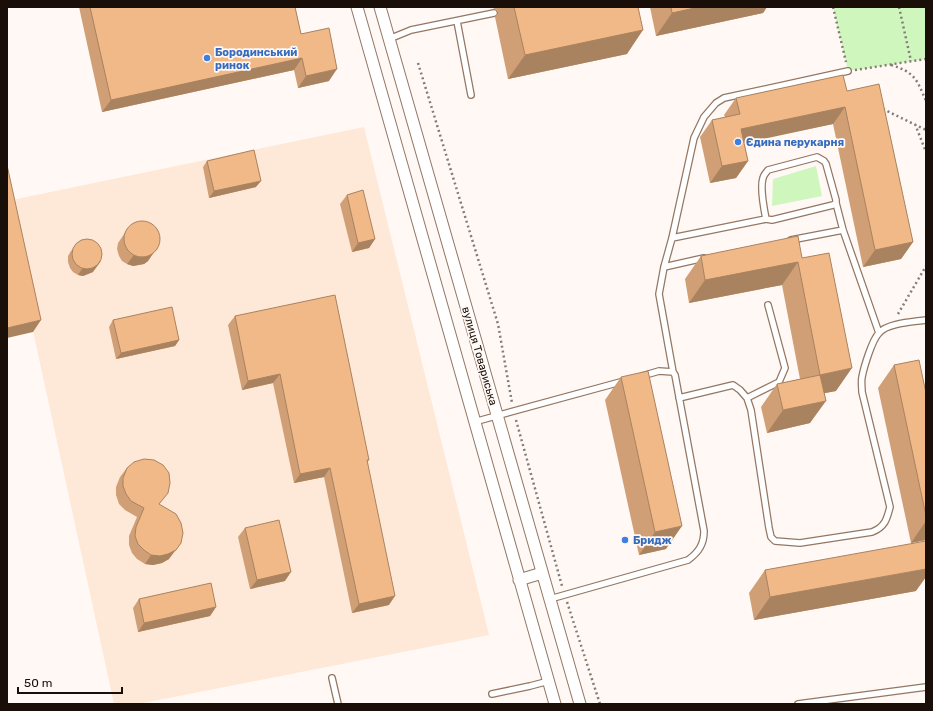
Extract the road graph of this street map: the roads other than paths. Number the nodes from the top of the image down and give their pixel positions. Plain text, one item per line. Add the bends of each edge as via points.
1 (357, 7) edge
2 (380, 7) edge
3 (494, 13) dead end
4 (457, 21) junction
5 (389, 39) junction
6 (848, 71) road end
7 (472, 95) dead end
8 (836, 203) junction
9 (766, 219) junction
10 (843, 230) junction
11 (672, 238) junction
12 (788, 241) edge
13 (710, 257) edge
14 (664, 266) junction
15 (768, 305) dead end
16 (926, 320) edge
17 (879, 333) junction
18 (673, 372) junction
19 (636, 378) edge
20 (628, 380) edge
21 (679, 398) junction
22 (747, 398) junction
23 (497, 415) junction
24 (474, 422) junction
25 (542, 573) junction
26 (519, 580) junction
27 (550, 599) junction
28 (332, 678) dead end
29 (549, 681) junction
30 (926, 687) edge
31 (492, 694) dead end
32 (338, 704) edge
33 (555, 704) edge
34 (580, 704) edge
35 (798, 704) edge

1 - 24 street, вулиця Товариська
2 - 5 street, вулиця Товариська
3 - 4 lane
4 - 5 lane via 411,30
4 - 7 lane
5 - 23 street, вулиця Товариська
6 - 11 lane via 724,98 716,103 704,117 694,138
8 - 9 lane via 768,221
8 - 9 lane via 826,164 817,157 768,170 764,174 762,185
8 - 10 lane
9 - 11 lane
10 - 12 lane
10 - 17 lane
11 - 14 lane
13 - 14 lane
14 - 18 lane via 659,294
15 - 22 lane via 785,368 779,382
16 - 17 lane via 891,327
17 - 22 lane via 862,378 862,392 890,506 885,524 879,529 800,543 775,541 769,528 754,427
18 - 19 lane via 659,371
18 - 21 lane
20 - 23 lane
21 - 22 lane via 732,385
21 - 27 lane via 704,531 701,547 688,560
23 - 24 lane
23 - 25 street, вулиця Товариська
24 - 26 street, вулиця Товариська
25 - 26 street
25 - 27 street, вулиця Товариська
26 - 29 street, вулиця Товариська
27 - 34 street, вулиця Товариська
28 - 32 lane
29 - 31 lane
29 - 33 street, вулиця Товариська
30 - 35 lane

